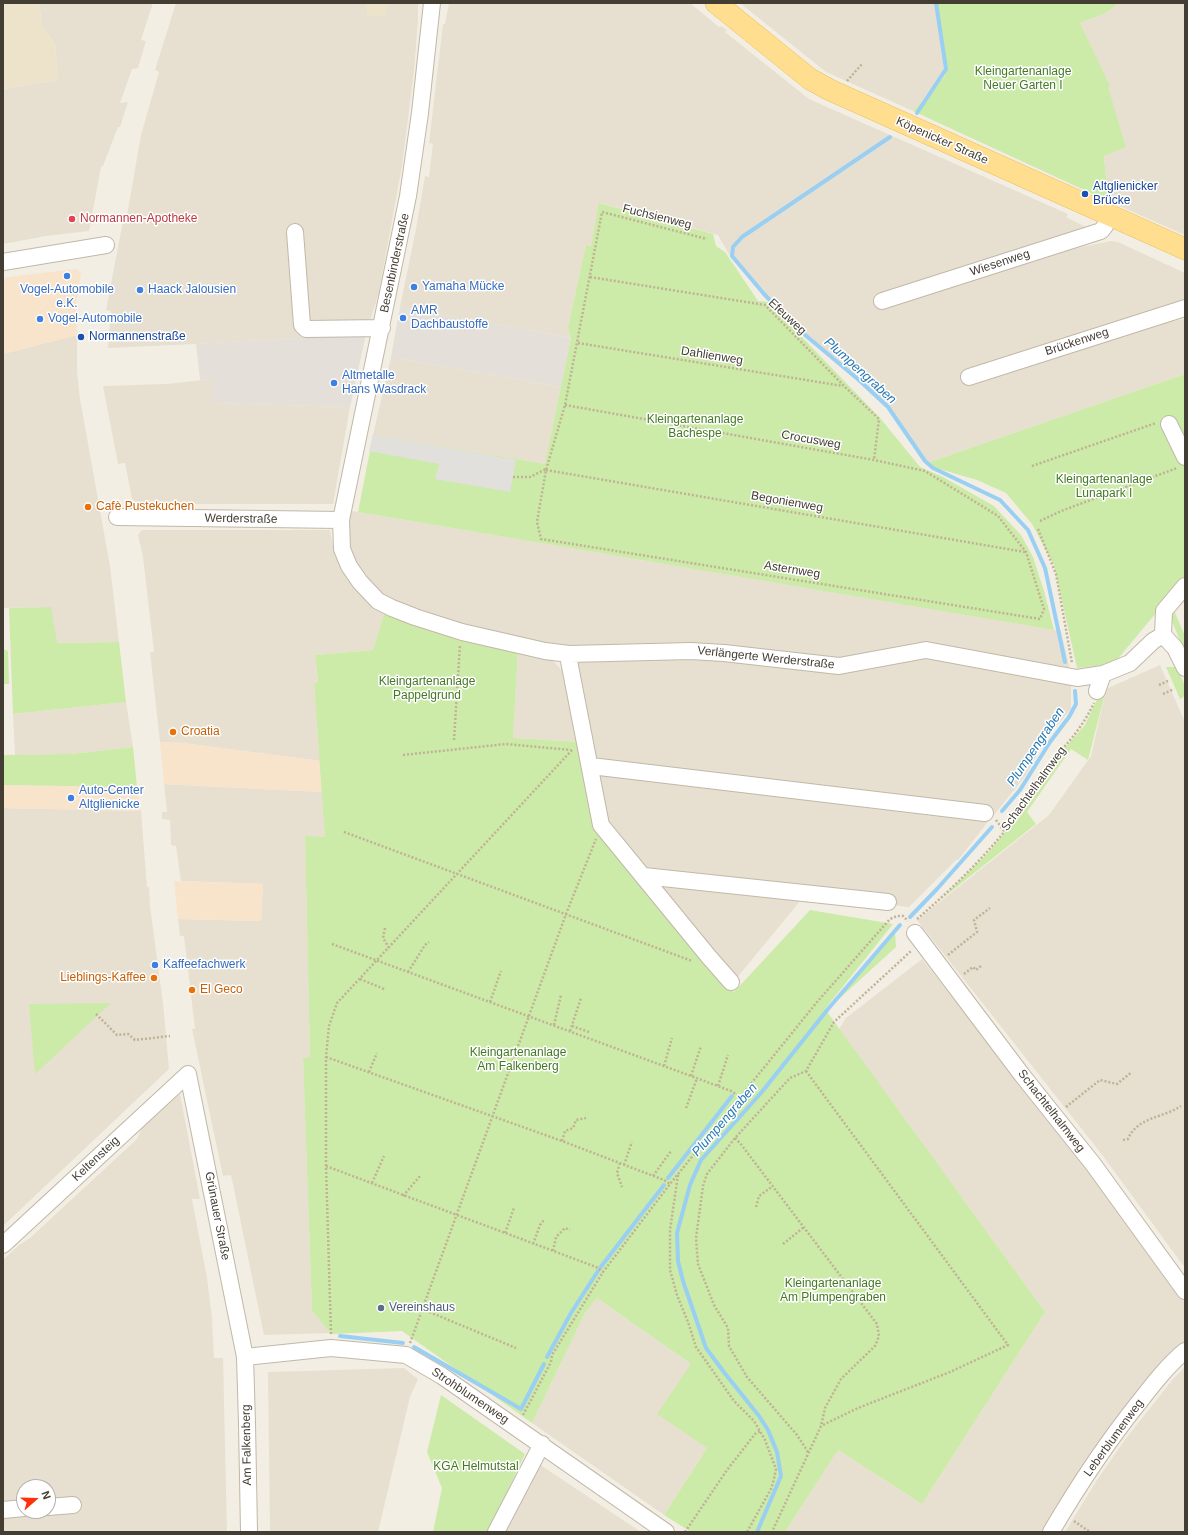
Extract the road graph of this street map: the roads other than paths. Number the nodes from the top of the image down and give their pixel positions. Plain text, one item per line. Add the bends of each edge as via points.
1 (432, 3) edge
2 (716, 3) edge
3 (1110, 216) junction
4 (295, 232) dead end
5 (106, 245) dead end
6 (1185, 249) edge
7 (3, 262) edge
8 (882, 301) dead end
9 (1185, 308) edge
10 (382, 328) junction
11 (969, 377) dead end
12 (1170, 424) road end
13 (1181, 462) edge
14 (117, 517) dead end
15 (341, 520) junction
16 (1185, 586) edge
17 (1163, 635) junction
18 (569, 654) junction
19 (1185, 668) edge
20 (1103, 674) junction
21 (1097, 691) road end
22 (591, 766) junction
23 (985, 813) dead end
24 (644, 876) junction
25 (888, 902) dead end
26 (916, 933) road end
27 (731, 982) dead end
28 (188, 1074) joint
29 (4, 1243) edge
30 (1185, 1291) edge
31 (1185, 1351) edge
32 (245, 1358) junction
33 (542, 1444) junction
34 (73, 1505) dead end
35 (56, 1506) edge
36 (16, 1509) edge
37 (3, 1510) edge
38 (249, 1532) edge
39 (496, 1532) edge
40 (666, 1532) edge
41 (1051, 1532) edge

1 - 10 street, Besenbinderstraße via 408,196
2 - 3 main road, Köpenicker Straße via 810,79 830,90
3 - 6 main road, Köpenicker Straße
3 - 8 street, Wiesenweg via 1100,231
4 - 10 street via 302,325 306,329
5 - 7 street
9 - 11 street, Brückenweg
10 - 15 street, Besenbinderstraße
12 - 13 street
14 - 15 street, Werderstraße
15 - 18 street, Verlängerte Werderstraße via 342,549 349,566 378,601 409,615 462,632
16 - 17 street via 1164,611
17 - 19 street via 1175,648
17 - 20 street, Verlängerte Werderstraße via 1130,663
18 - 20 street, Verlängerte Werderstraße via 691,651 839,666 926,650 1075,677
18 - 22 street via 579,749
20 - 21 street
22 - 23 street
22 - 24 street via 601,825
24 - 25 street
24 - 27 street
26 - 30 street, Schachtelhalmweg via 1022,1075 1093,1164
28 - 29 street, Keltensteig
28 - 32 street, Grünauer Straße
31 - 41 street, Leberblumenweg via 1160,1376 1117,1430 1068,1502
32 - 33 street, Strohblumenweg via 331,1348 406,1355 442,1376
32 - 38 street, Am Falkenberg
33 - 39 street
33 - 40 street, Strohblumenweg
34 - 35 street
36 - 37 street

